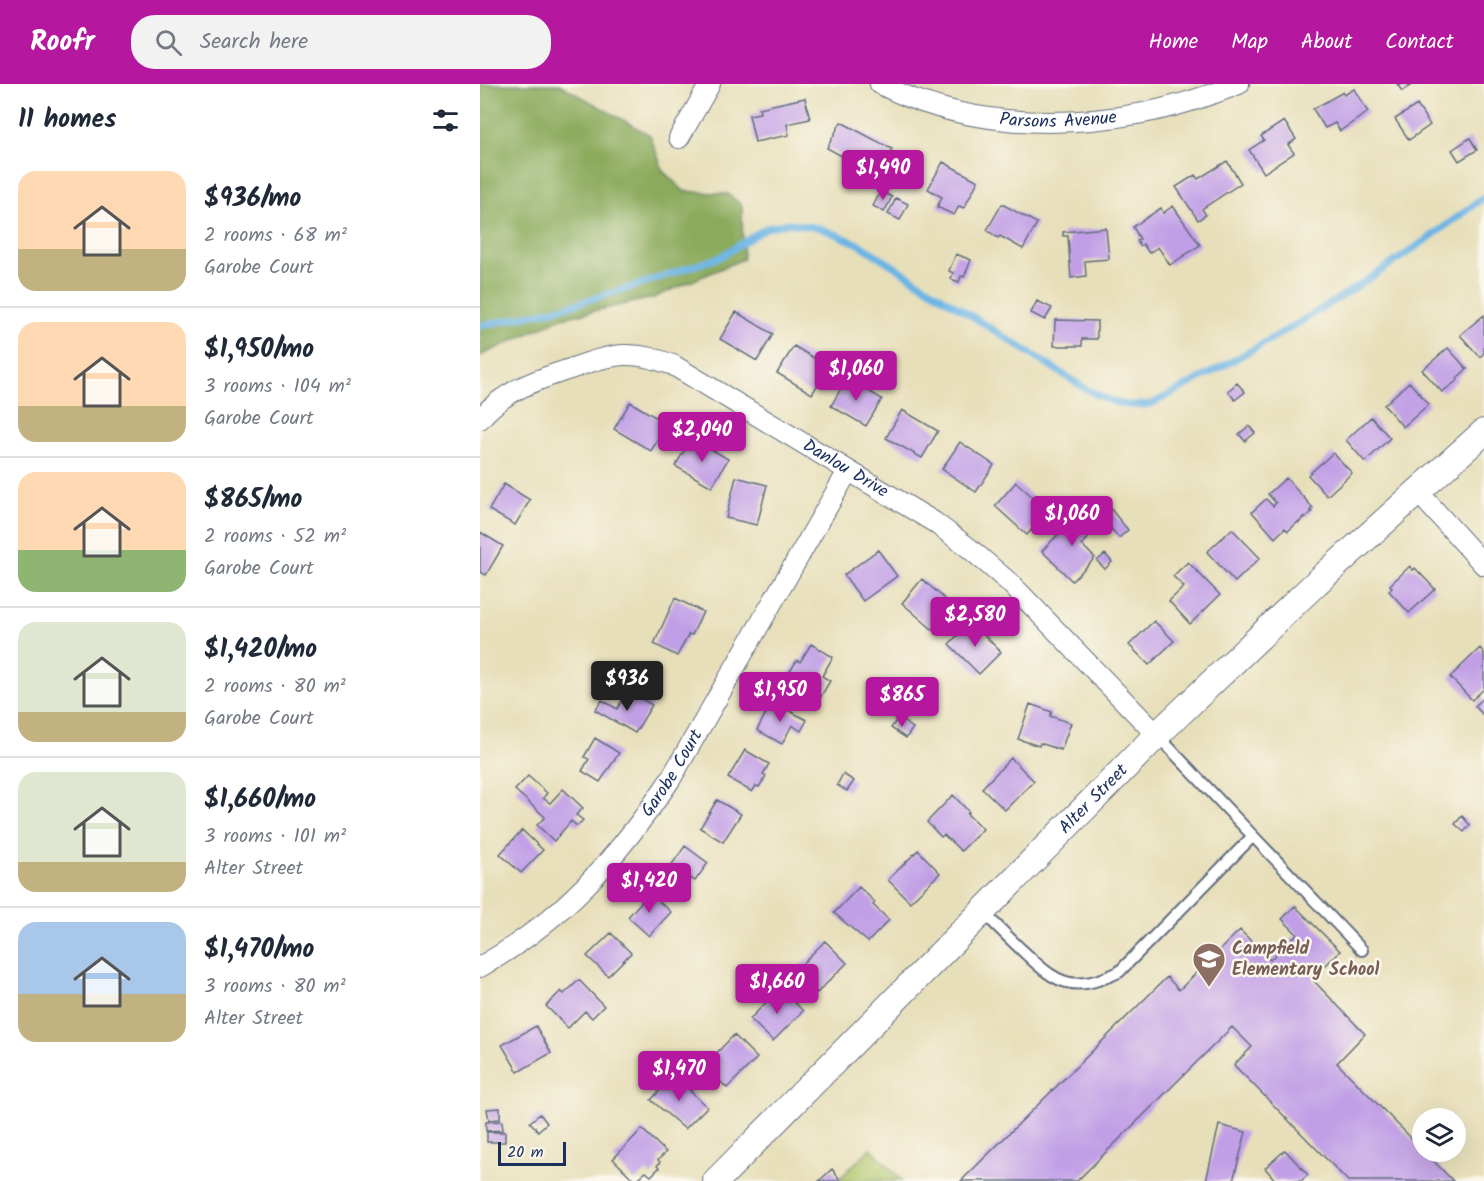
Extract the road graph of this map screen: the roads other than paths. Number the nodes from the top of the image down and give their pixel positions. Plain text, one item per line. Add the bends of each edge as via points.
1 (710, 84) edge
2 (880, 84) edge
3 (1239, 84) edge
4 (679, 138) dead end
5 (480, 419) edge
6 (1484, 432) edge
7 (848, 471) junction
8 (1418, 492) junction
9 (1484, 565) edge
10 (1157, 735) junction
11 (1253, 836) junction
12 (983, 912) junction
13 (1362, 950) dead end
14 (480, 967) edge
15 (716, 1181) edge

1 - 4 street
2 - 3 street, Parsons Avenue via 929,104 974,116 1034,123 1144,113
5 - 7 street, Danlou Drive via 506,395 533,381 599,359 623,355 651,357 695,377
6 - 8 street, Alter Street
7 - 10 street, Danlou Drive via 934,522 1010,583
7 - 14 street, Garobe Court via 670,780 637,828 551,919 514,948
8 - 9 street
8 - 10 street, Alter Street
10 - 11 lane
10 - 12 street, Alter Street
11 - 12 lane via 1119,972 1098,981 1061,982 1046,974
11 - 13 lane
12 - 15 street, Alter Street

